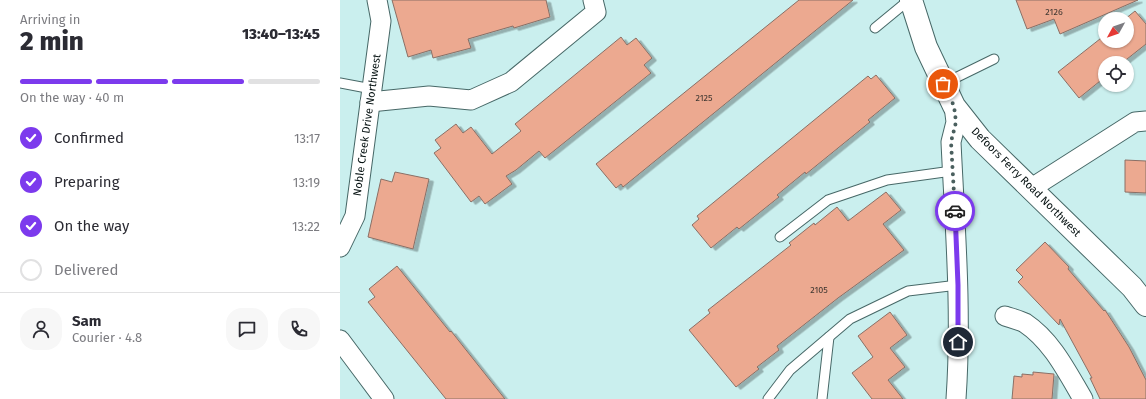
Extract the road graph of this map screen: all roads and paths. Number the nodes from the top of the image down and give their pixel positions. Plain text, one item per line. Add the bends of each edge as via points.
1 (376, 0) edge
2 (593, 0) edge
3 (910, 0) edge
4 (875, 28) dead end
5 (994, 59) dead end
6 (340, 83) edge
7 (943, 84) junction
8 (371, 95) junction
9 (954, 106) junction
10 (1146, 121) edge
11 (952, 171) junction
12 (1030, 189) junction
13 (780, 237) dead end
14 (340, 247) edge
15 (958, 285) junction
16 (1146, 305) edge
17 (1005, 316) dead end
18 (829, 337) junction
19 (340, 340) edge
20 (384, 399) edge
21 (768, 399) edge
22 (822, 399) edge
23 (956, 399) edge
24 (1083, 399) edge

1 - 8 street, Noble Creek Drive Northwest via 381,21
2 - 8 street via 596,12 511,82 471,100
3 - 4 lane
3 - 7 street, Defoors Ferry Road Northwest via 926,47
5 - 7 lane
6 - 8 lane
7 - 9 street, Defoors Ferry Road Northwest
8 - 14 street, Noble Creek Drive Northwest via 355,216
9 - 11 street via 956,122 951,142
9 - 12 street, Defoors Ferry Road Northwest via 980,139
10 - 12 street via 1135,122
11 - 13 lane via 887,180 828,200
11 - 15 street
12 - 16 street, Defoors Ferry Road Northwest via 1132,287
15 - 18 lane via 908,291 850,320
15 - 23 street
17 - 24 street via 1024,323 1045,340
18 - 21 lane via 790,370
18 - 22 lane
19 - 20 street

